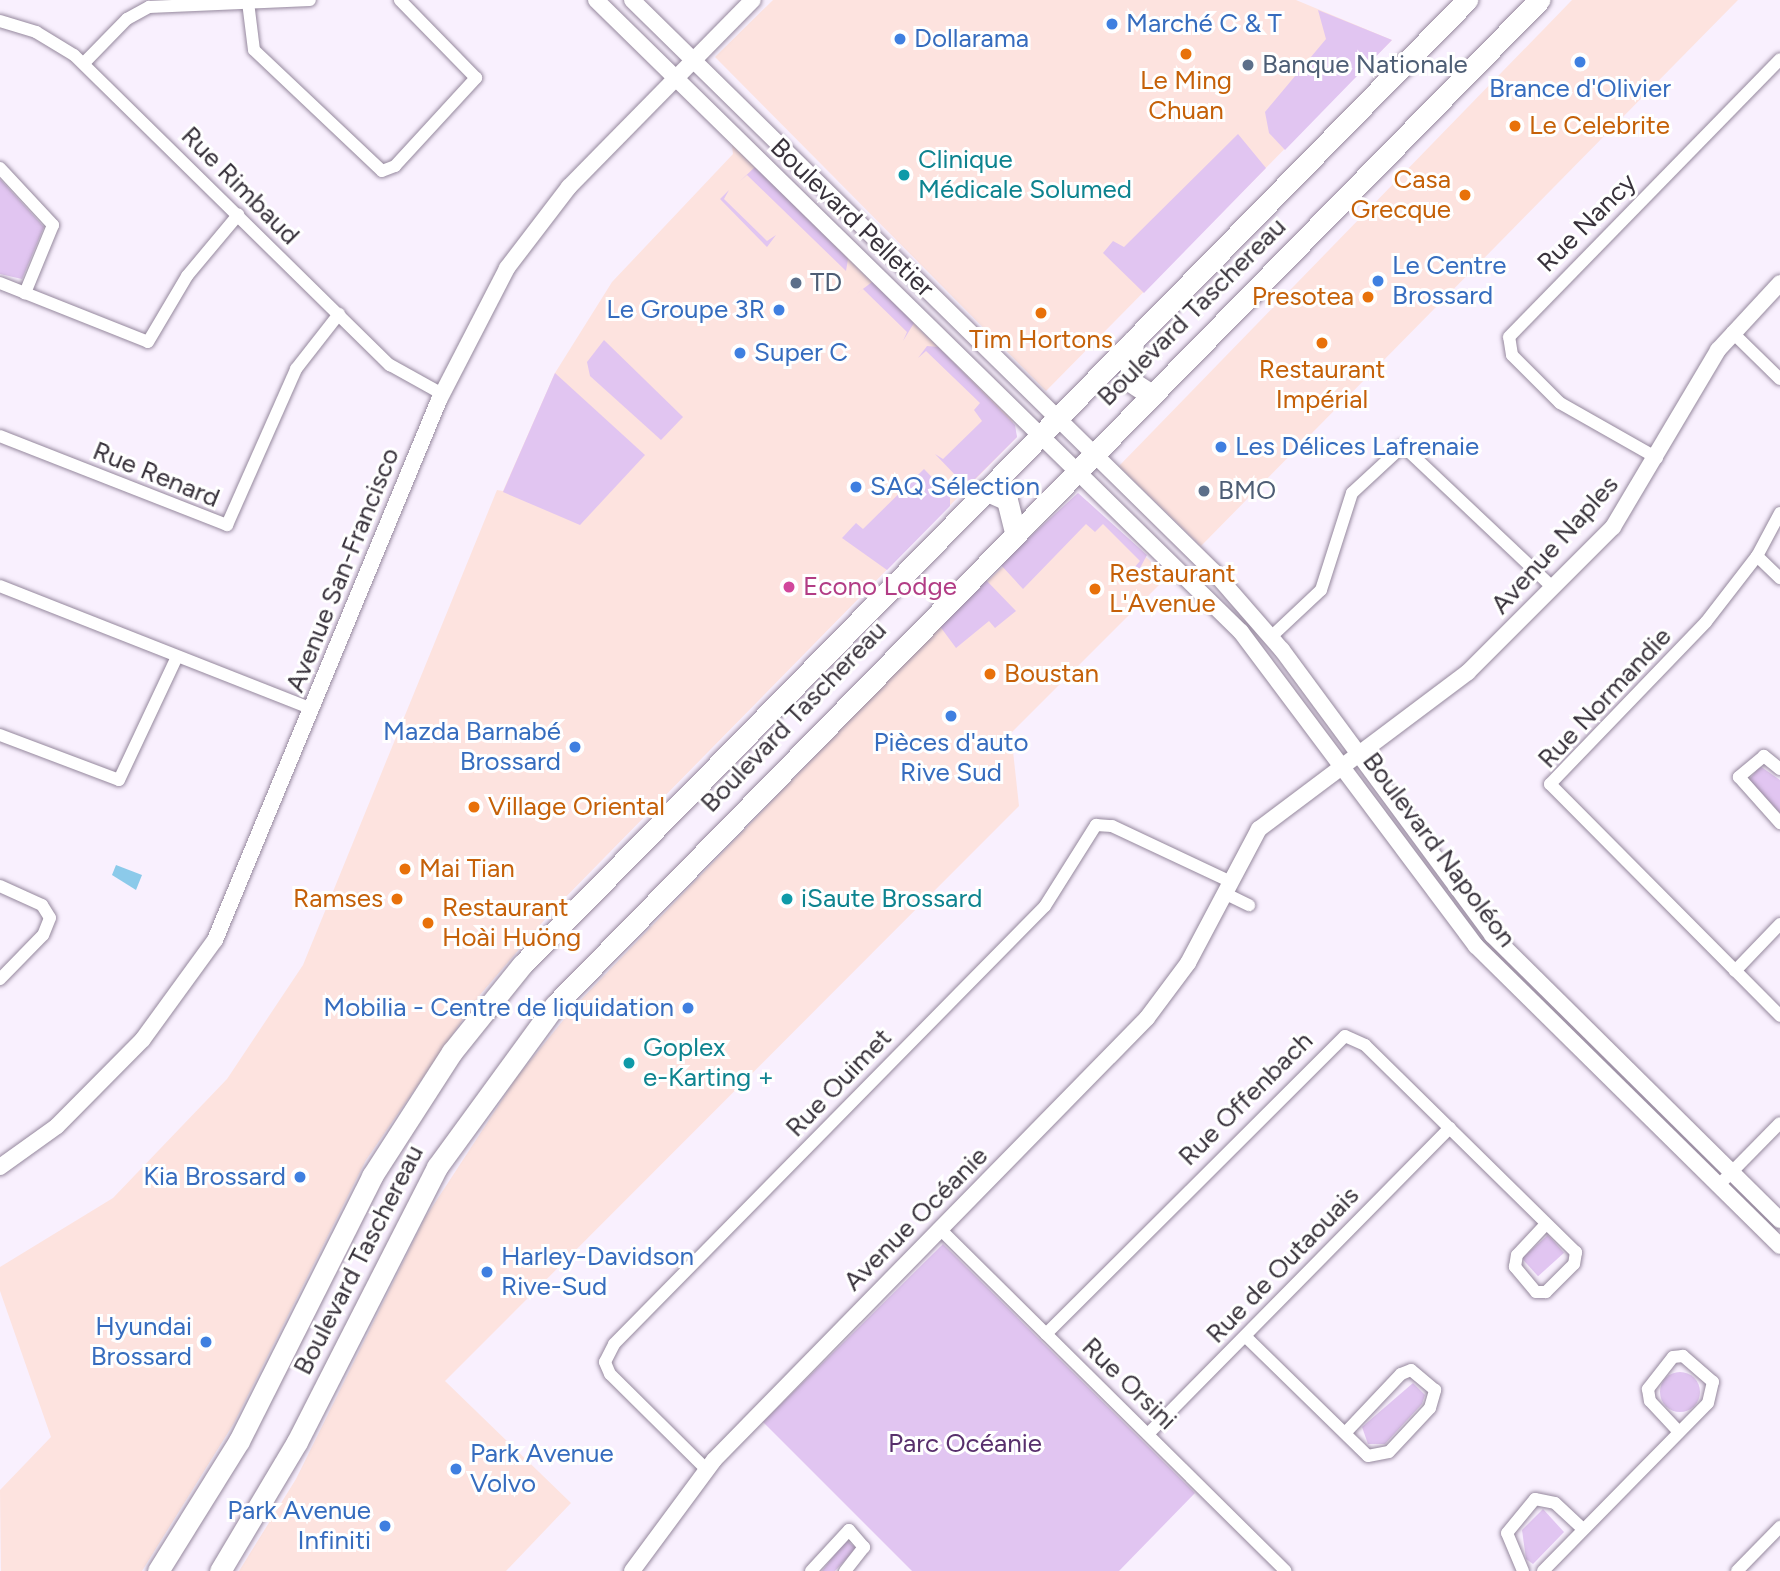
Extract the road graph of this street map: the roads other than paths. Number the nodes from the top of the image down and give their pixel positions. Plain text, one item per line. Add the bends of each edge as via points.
1 (310, 0) edge
2 (400, 0) edge
3 (596, 0) edge
4 (632, 0) edge
5 (753, 0) edge
6 (1468, 0) edge
7 (1539, 0) edge
8 (248, 2) junction
9 (0, 21) edge
10 (1780, 60) edge
11 (693, 61) junction
12 (84, 63) junction
13 (676, 79) junction
14 (0, 168) edge
15 (808, 174) junction
16 (791, 191) junction
17 (238, 215) junction
18 (0, 283) edge
19 (1780, 283) edge
20 (25, 293) junction
21 (949, 311) junction
22 (339, 314) junction
23 (930, 329) junction
24 (1732, 332) junction
25 (1133, 341) junction
26 (1780, 379) edge
27 (442, 394) junction
28 (1150, 394) junction
29 (1056, 418) junction
30 (1039, 435) junction
31 (0, 436) edge
32 (1092, 452) junction
33 (1657, 457) junction
34 (1076, 469) junction
35 (985, 491) junction
36 (1780, 513) edge
37 (1015, 531) junction
38 (1181, 539) junction
39 (1165, 556) junction
40 (1758, 556) junction
41 (1780, 578) edge
42 (0, 586) edge
43 (1553, 588) junction
44 (1272, 636) junction
45 (176, 659) junction
46 (312, 709) junction
47 (0, 735) edge
48 (1357, 753) junction
49 (1342, 764) junction
50 (1780, 769) edge
51 (1780, 823) edge
52 (0, 886) edge
53 (1226, 887) junction
54 (1250, 905) dead end
55 (1780, 924) edge
56 (1735, 971) junction
57 (0, 979) edge
58 (1780, 1016) edge
59 (1780, 1123) edge
60 (1450, 1128) junction
61 (0, 1167) edge
62 (1731, 1172) junction
63 (1718, 1186) junction
64 (1780, 1220) edge
65 (1546, 1224) junction
66 (940, 1229) junction
67 (1780, 1246) edge
68 (1046, 1334) junction
69 (1246, 1337) junction
70 (1679, 1432) junction
71 (1345, 1433) junction
72 (1148, 1434) junction
73 (706, 1469) junction
74 (1780, 1527) edge
75 (1583, 1529) junction
76 (158, 1571) edge
77 (220, 1571) edge
78 (632, 1571) edge
79 (811, 1571) edge
80 (845, 1571) edge
81 (1286, 1571) edge
82 (1523, 1571) edge
83 (1543, 1571) edge
84 (1737, 1571) edge

1 - 8 street
2 - 8 street via 476,78 395,166 382,172 254,50
3 - 13 street, Boulevard Pelletier
4 - 11 street, Boulevard Pelletier
5 - 11 street, Avenue San-Francisco
6 - 25 main road, Boulevard Taschereau
7 - 28 main road, Boulevard Taschereau
8 - 12 street via 139,10
9 - 12 street, Rue Rimbaud via 48,38
10 - 33 street, Rue Nancy via 1508,337 1512,355 1560,402
11 - 13 street, Avenue San-Francisco
11 - 15 street, Boulevard Pelletier
12 - 17 street, Rue Rimbaud
13 - 16 street, Boulevard Pelletier
13 - 27 street, Avenue San-Francisco via 524,242 482,308
14 - 20 street via 53,225
15 - 16 street
15 - 21 street, Boulevard Pelletier
16 - 23 street, Boulevard Pelletier
17 - 20 street via 187,276 153,340 135,339
17 - 22 street, Rue Rimbaud
18 - 20 street
19 - 24 street, Avenue Naples
21 - 23 street
21 - 29 street, Boulevard Pelletier
22 - 27 street, Rue Rimbaud via 400,373
22 - 31 street, Rue Renard via 296,369 227,525
23 - 30 street, Boulevard Pelletier
24 - 26 street
24 - 33 street, Avenue Naples
25 - 28 main road via 1130,382
25 - 29 main road, Boulevard Taschereau
27 - 46 street, Avenue San-Francisco
28 - 32 main road, Boulevard Taschereau
29 - 30 main road, Boulevard Taschereau
29 - 32 street, Boulevard Pelletier
30 - 34 street, Boulevard Pelletier
30 - 35 main road, Boulevard Taschereau
32 - 34 main road, Boulevard Taschereau
32 - 38 street, Boulevard Napoléon
33 - 43 street, Avenue Naples via 1620,517
34 - 37 main road, Boulevard Taschereau
34 - 39 street, Boulevard Napoléon
35 - 37 main road via 1007,500
35 - 76 main road, Boulevard Taschereau via 583,899 475,1021 372,1176 239,1441
36 - 40 street, Rue Normandie
37 - 77 main road, Boulevard Taschereau via 606,949 517,1051 412,1209 297,1442
38 - 39 street
38 - 44 street, Boulevard Napoléon
39 - 49 street, Boulevard Napoléon via 1254,645
40 - 41 street
40 - 56 street, Rue Normandie via 1706,622 1550,785
42 - 45 street
43 - 44 street via 1403,446 1352,493 1321,590
43 - 48 street, Avenue Naples via 1468,672
44 - 48 street, Boulevard Napoléon
45 - 46 street
45 - 47 street via 119,780
46 - 61 street, Avenue San-Francisco via 224,923 191,978 71,1114
48 - 49 street, Avenue Naples
48 - 62 street, Boulevard Napoléon via 1492,935
49 - 53 street, Avenue Océanie via 1259,829
49 - 63 street, Boulevard Napoléon via 1476,946
50 - 51 street via 1764,756 1754,757 1739,777
52 - 57 street via 42,905 50,918 43,935
53 - 54 street
53 - 66 street, Avenue Océanie via 1188,963 1152,1013
53 - 73 street, Rue Ouimet via 1112,826 1096,825 1045,906 614,1344 605,1362 610,1374
55 - 56 street
56 - 58 street, Rue Normandie
59 - 62 street
60 - 65 street, Rue Offenbach
60 - 68 street, Rue Offenbach via 1356,1038 1335,1040
60 - 69 street, Rue de Outaouais
62 - 63 street
62 - 64 street, Boulevard Napoléon
63 - 67 street, Boulevard Napoléon
65 - 65 street, Rue Offenbach via 1576,1252 1574,1264 1546,1292 1536,1292 1515,1267 1517,1255
66 - 68 street, Rue Orsini
66 - 73 street, Avenue Océanie
68 - 72 street, Rue Orsini
69 - 71 street
69 - 72 street, Rue de Outaouais
70 - 70 street via 1714,1393 1713,1382 1683,1356 1673,1357 1648,1389 1650,1401
70 - 75 street
71 - 71 street via 1378,1458 1430,1409 1435,1390 1411,1370 1401,1374
72 - 81 street, Rue Orsini
73 - 78 street, Avenue Océanie
74 - 84 street
75 - 82 street via 1555,1503 1535,1499 1507,1533
75 - 83 street
79 - 80 street via 849,1530 864,1547

